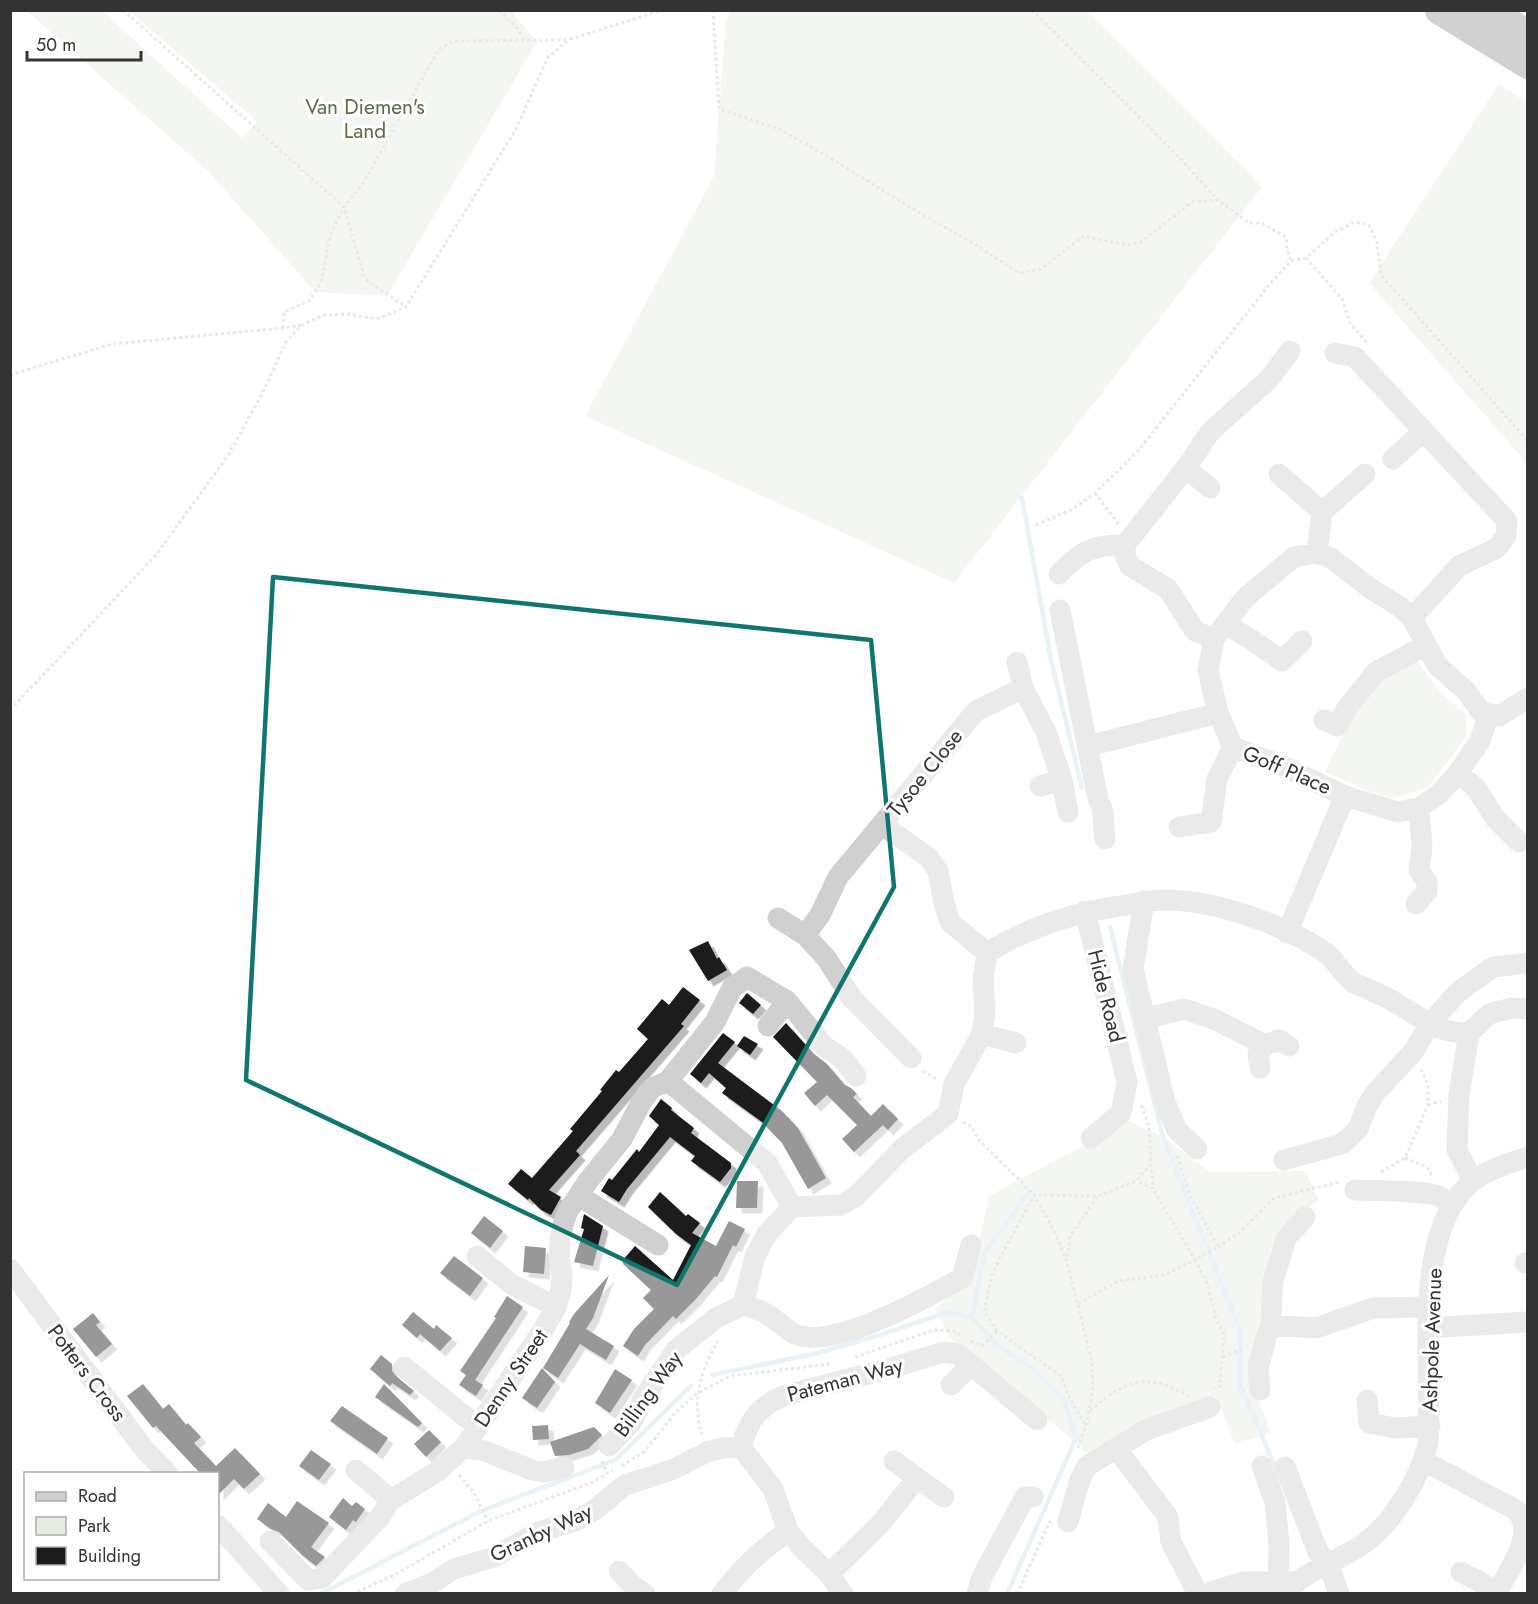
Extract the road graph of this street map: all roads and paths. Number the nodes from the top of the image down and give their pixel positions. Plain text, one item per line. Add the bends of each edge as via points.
1 (123, 10) edge
2 (499, 10) edge
3 (662, 10) edge
4 (713, 10) edge
5 (1032, 10) edge
6 (1440, 10) edge
7 (1487, 10) edge
8 (1527, 35) edge
9 (568, 40) junction
10 (526, 42) junction
11 (1527, 64) edge
12 (1218, 200) junction
13 (344, 207) junction
14 (1306, 258) junction
15 (1291, 261) junction
16 (406, 307) junction
17 (302, 325) junction
18 (283, 328) junction
19 (1367, 343) dead end
20 (1290, 351) dead end
21 (1335, 354) dead end
22 (10, 375) edge
23 (1424, 431) junction
24 (1527, 441) edge
25 (1393, 459) dead end
26 (1186, 468) junction
27 (1279, 474) dead end
28 (1365, 474) dead end
29 (1210, 488) dead end
30 (1095, 493) junction
31 (1322, 512) junction
32 (1036, 525) dead end
33 (1126, 542) junction
34 (1317, 553) junction
35 (1059, 574) dead end
36 (1060, 610) dead end
37 (1412, 618) junction
38 (1219, 632) junction
39 (1302, 641) dead end
40 (1426, 645) junction
41 (1017, 662) dead end
42 (1023, 688) junction
43 (1524, 707) edge
44 (10, 710) edge
45 (1218, 713) junction
46 (1489, 714) junction
47 (1324, 720) dead end
48 (1088, 746) junction
49 (1233, 747) junction
50 (1458, 773) junction
51 (1062, 780) junction
52 (1040, 786) dead end
53 (1345, 796) junction
54 (1419, 808) junction
55 (1068, 812) dead end
56 (882, 825) junction
57 (1179, 826) dead end
58 (1105, 839) dead end
59 (1519, 842) dead end
60 (1144, 901) junction
61 (1416, 904) dead end
62 (1085, 911) junction
63 (778, 918) dead end
64 (1287, 933) junction
65 (805, 935) junction
66 (987, 953) junction
67 (1527, 963) edge
68 (788, 1001) junction
69 (1527, 1009) edge
70 (1144, 1018) junction
71 (1430, 1024) junction
72 (768, 1026) dead end
73 (1469, 1032) junction
74 (982, 1034) junction
75 (1016, 1043) dead end
76 (1265, 1045) junction
77 (1288, 1046) dead end
78 (1413, 1052) junction
79 (911, 1058) joint
80 (1260, 1068) dead end
81 (856, 1076) dead end
82 (668, 1082) junction
83 (1127, 1082) junction
84 (954, 1084) junction
85 (948, 1114) junction
86 (1177, 1130) junction
87 (1091, 1138) dead end
88 (1197, 1149) dead end
89 (1527, 1157) edge
90 (1406, 1158) junction
91 (1284, 1160) dead end
92 (1150, 1164) junction
93 (1379, 1173) dead end
94 (1137, 1181) junction
95 (1473, 1181) junction
96 (1350, 1185) joint
97 (1153, 1189) junction
98 (1034, 1195) junction
99 (579, 1196) junction
100 (1098, 1196) junction
101 (1445, 1201) junction
102 (792, 1207) junction
103 (1305, 1217) dead end
104 (658, 1245) dead end
105 (971, 1245) dead end
106 (1216, 1248) junction
107 (477, 1256) dead end
108 (1066, 1258) junction
109 (1195, 1260) junction
110 (10, 1269) edge
111 (1078, 1304) junction
112 (556, 1307) junction
113 (738, 1307) junction
114 (1429, 1318) junction
115 (1527, 1322) edge
116 (1270, 1325) junction
117 (996, 1331) junction
118 (881, 1341) dead end
119 (1246, 1347) dead end
120 (884, 1349) junction
121 (1223, 1357) junction
122 (853, 1358) dead end
123 (832, 1364) dead end
124 (971, 1365) junction
125 (404, 1367) dead end
126 (951, 1385) dead end
127 (1260, 1390) dead end
128 (698, 1393) junction
129 (1205, 1399) junction
130 (1367, 1400) dead end
131 (1089, 1412) junction
132 (1038, 1420) dead end
133 (1086, 1426) junction
134 (1430, 1426) junction
135 (478, 1427) junction
136 (464, 1447) junction
137 (741, 1447) junction
138 (1116, 1448) junction
139 (707, 1452) junction
140 (605, 1453) joint
141 (894, 1461) dead end
142 (1424, 1461) junction
143 (1081, 1462) junction
144 (447, 1463) junction
145 (1262, 1466) dead end
146 (564, 1467) dead end
147 (1285, 1467) dead end
148 (356, 1470) dead end
149 (167, 1472) edge
150 (607, 1472) junction
151 (917, 1478) junction
152 (944, 1497) dead end
153 (1033, 1497) dead end
154 (391, 1500) junction
155 (1061, 1517) joint
156 (488, 1519) junction
157 (219, 1526) edge
158 (788, 1531) junction
159 (270, 1541) dead end
160 (1526, 1542) edge
161 (1328, 1563) junction
162 (619, 1571) dead end
163 (1461, 1572) dead end
164 (829, 1574) junction
165 (1293, 1586) edge
166 (644, 1592) edge
167 (1496, 1592) edge
168 (279, 1593) edge
169 (352, 1593) edge
170 (405, 1593) edge
171 (722, 1593) edge
172 (843, 1593) edge
173 (977, 1593) edge
174 (1017, 1593) edge
175 (1198, 1593) edge
176 (1204, 1593) edge
177 (1339, 1593) edge

1 - 13 path
2 - 10 path
3 - 9 path
4 - 12 path via 719,109 779,129 1019,273 1041,269 1083,236 1126,245 1141,242 1192,202
5 - 12 path
6 - 11 highway
7 - 8 highway
9 - 10 path
9 - 16 path via 548,57 516,129
10 - 13 path via 454,41 439,49 362,184
12 - 15 path via 1249,223 1261,223 1286,237
13 - 16 path via 365,279
13 - 18 path via 330,236 321,283 309,301 284,312
14 - 15 path
14 - 19 path via 1342,299 1350,323
14 - 24 path via 1335,232 1355,222 1368,225 1377,242 1381,275
15 - 30 path via 1138,451
16 - 17 path via 377,318 324,315
17 - 18 path
17 - 44 path via 288,340 227,457 156,555
18 - 22 path via 112,344
20 - 26 street via 1269,379 1210,432
21 - 23 street via 1354,357
23 - 25 street
23 - 37 street via 1506,521 1506,536 1497,548 1459,566
26 - 29 street
26 - 33 street
27 - 31 street
28 - 31 street
30 - 32 path
30 - 33 path
31 - 34 street
33 - 35 street via 1094,547
33 - 38 street via 1125,556 1130,566 1168,589 1195,631
34 - 37 street via 1331,558
34 - 38 street via 1294,557 1245,598
36 - 48 street
37 - 40 street
38 - 39 street via 1249,638 1282,661
38 - 45 street, Goff Place via 1208,670
40 - 46 street via 1437,665 1467,692 1481,712
40 - 47 street via 1376,672 1337,726
41 - 42 street
42 - 51 street via 1046,732
42 - 56 street, Tysoe Close via 976,711
43 - 46 street via 1499,717
45 - 48 street
45 - 49 street, Goff Place
46 - 50 street via 1480,741
48 - 58 street
49 - 53 street, Goff Place
49 - 57 street via 1217,779 1210,822
50 - 54 street
50 - 59 street via 1476,788 1495,818
51 - 52 street
51 - 55 street
53 - 54 street, Goff Place via 1398,812
53 - 64 street
54 - 61 street via 1419,870 1427,882 1427,891
56 - 65 street via 838,877 820,915
56 - 66 street, Tysoe Close via 928,857 938,871 950,922
60 - 62 street
60 - 64 street via 1170,900 1227,908
60 - 70 street via 1132,969
62 - 66 street via 1013,937
62 - 83 street, Hide Road
63 - 65 street
64 - 71 street via 1326,953 1352,982 1392,1000
65 - 79 street via 827,959 851,997
66 - 74 street
67 - 71 street via 1493,967 1457,993
68 - 72 street
68 - 81 street via 824,1046 843,1059
68 - 82 street, Denny Street via 747,977 732,988 715,1022
69 - 73 street via 1489,1014
70 - 76 street via 1184,1010 1214,1019
70 - 86 street via 1165,1102
71 - 73 street via 1454,1032
71 - 78 street
73 - 95 street via 1459,1095 1457,1150
74 - 75 street
74 - 84 street
76 - 77 street via 1279,1040
76 - 80 street via 1258,1054
78 - 90 path via 1428,1084 1428,1106
78 - 91 street via 1376,1092 1358,1129 1342,1144
79 - 84 path via 927,1074
82 - 99 street, Denny Street via 652,1088 622,1139
82 - 102 street via 768,1163
83 - 87 street via 1121,1113
83 - 92 path via 1137,1094 1149,1126
84 - 85 street
85 - 98 path via 971,1126 979,1140
85 - 102 street via 903,1148 855,1197 841,1205
86 - 88 street
86 - 106 path via 1182,1146 1175,1151 1190,1195
89 - 95 street, Ashpole Avenue
90 - 93 path
90 - 101 path via 1427,1167
92 - 94 path
92 - 97 path
94 - 97 path
94 - 100 path
95 - 101 street, Ashpole Avenue
96 - 101 street via 1406,1191
96 - 106 path via 1274,1198 1240,1232
97 - 109 path
98 - 100 path
98 - 108 path
98 - 117 path via 993,1271 984,1312
99 - 104 street
99 - 112 street, Denny Street via 563,1224 561,1290
100 - 108 path via 1070,1236
101 - 114 street, Ashpole Avenue
102 - 113 street via 767,1234 755,1256
103 - 116 street via 1286,1239 1273,1281
105 - 113 street via 962,1278 874,1322 827,1337 796,1335 761,1311
106 - 109 path
107 - 112 street via 511,1284
108 - 111 path
109 - 111 path via 1164,1275 1118,1281
109 - 121 path via 1224,1334
110 - 149 street, Potters Cross via 144,1449
111 - 131 path via 1092,1362
112 - 135 street, Denny Street
113 - 128 path via 705,1364
113 - 140 street, Billing Way via 716,1318 676,1350 631,1423
114 - 115 street
114 - 116 street via 1373,1308 1316,1328
114 - 134 street, Ashpole Avenue
116 - 127 street via 1258,1367
117 - 120 path via 982,1346 953,1331 934,1329
117 - 133 path via 1061,1376
118 - 120 path
119 - 121 path
120 - 122 path
121 - 129 path via 1220,1386
123 - 128 path via 730,1376
124 - 126 street
124 - 132 street, Pateman Way
124 - 137 street, Pateman Way via 958,1354 944,1352 783,1396 758,1413
125 - 135 street
128 - 139 path via 699,1425
128 - 150 path via 676,1412 645,1451
129 - 131 path via 1163,1384 1134,1382 1107,1396
129 - 138 street
130 - 134 street, Ashpole Avenue via 1369,1423 1395,1428
131 - 133 path
133 - 143 path
134 - 142 street, Ashpole Avenue
135 - 136 street, Denny Street
136 - 144 street, Denny Street
136 - 146 street via 532,1470 544,1472
137 - 139 street, Granby Way
137 - 158 street via 772,1489
138 - 143 street
138 - 175 street via 1168,1518 1171,1542
139 - 170 street, Granby Way via 674,1469 625,1485 575,1521 538,1532 494,1557 454,1569
140 - 150 path
141 - 151 street
142 - 160 street via 1516,1510 1525,1523
142 - 161 street, Ashpole Avenue via 1395,1511 1376,1533
143 - 155 street via 1079,1482
144 - 154 street, Denny Street
144 - 156 path via 474,1493
145 - 165 street via 1275,1502 1279,1545
147 - 161 street via 1318,1552
148 - 154 street
150 - 156 path via 593,1482
151 - 152 street
151 - 164 street via 882,1522
153 - 173 street via 1025,1497 982,1576
154 - 159 street, Denny Street via 380,1518 322,1578 308,1580
155 - 174 path
156 - 169 path via 396,1574
157 - 168 street
158 - 164 street
158 - 171 street via 759,1552
160 - 167 street
161 - 165 street, Ashpole Avenue
161 - 177 street
162 - 166 street
163 - 167 street
164 - 172 street
165 - 176 street via 1243,1582

